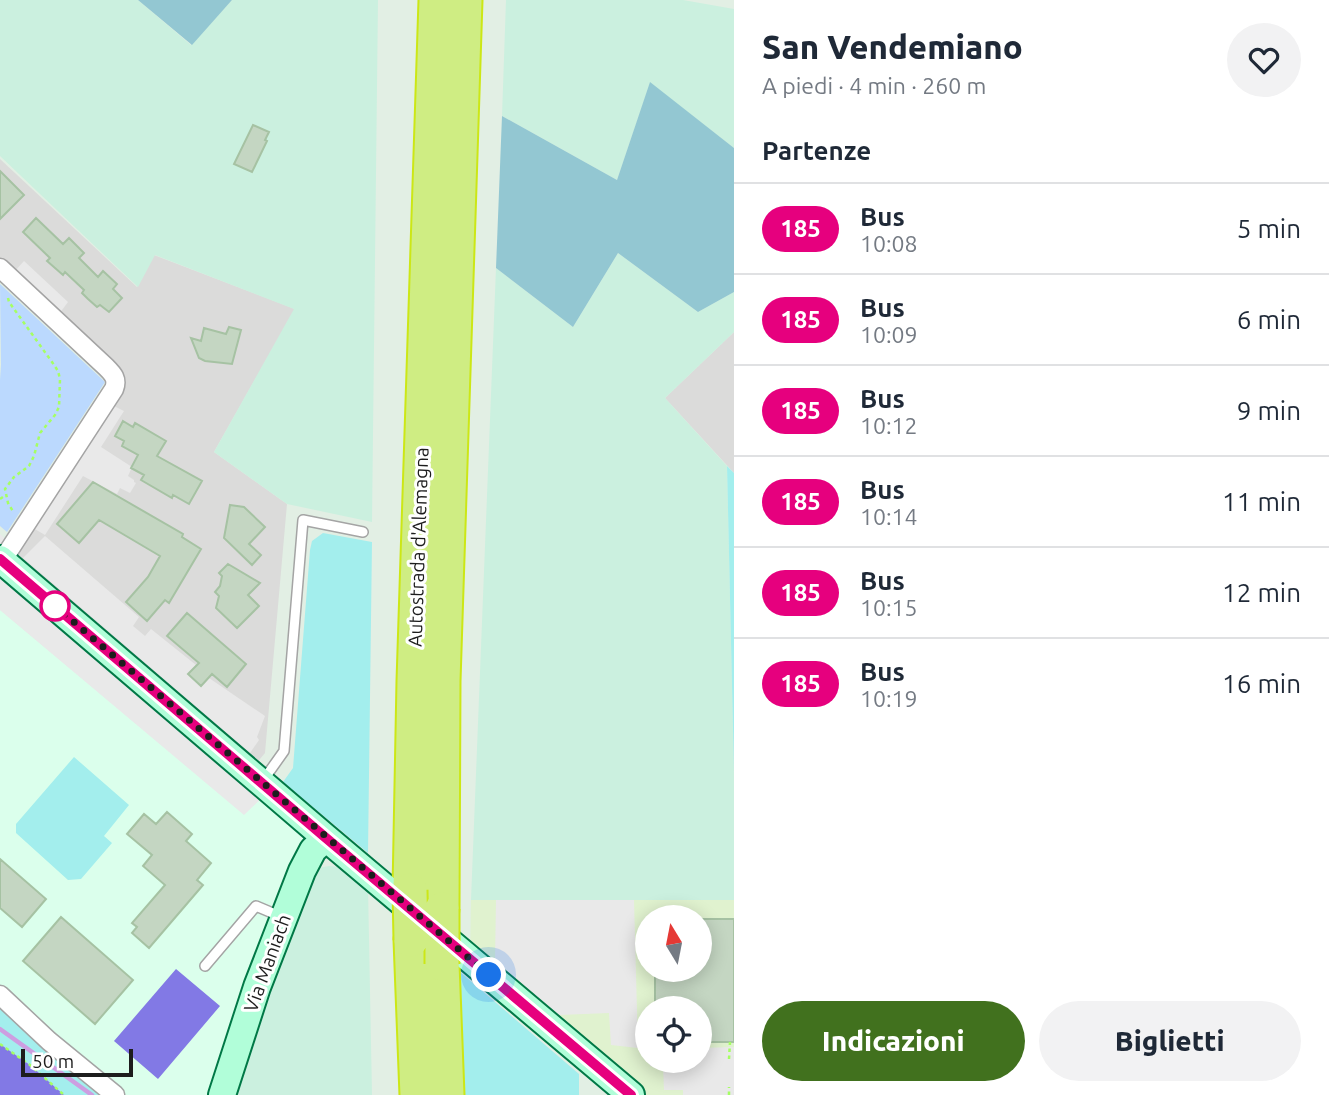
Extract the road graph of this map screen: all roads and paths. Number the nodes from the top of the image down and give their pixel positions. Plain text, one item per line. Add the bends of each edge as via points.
1 (436, 0) edge
2 (465, 0) edge
3 (0, 268) edge
4 (12, 291) dead end
5 (6, 495) junction
6 (0, 499) edge
7 (19, 518) dead end
8 (363, 532) dead end
9 (1, 560) edge
10 (261, 783) junction
11 (326, 838) junction
12 (284, 918) junction
13 (205, 966) dead end
14 (0, 996) edge
15 (730, 1042) dead end
16 (0, 1044) edge
17 (729, 1059) dead end
18 (729, 1087) dead end
19 (64, 1095) edge
20 (115, 1095) edge
21 (222, 1095) edge
22 (416, 1095) edge
23 (447, 1095) edge
24 (631, 1095) edge
25 (729, 1095) edge

1 - 22 highway, Autostrada d'Alemagna, bridge via 414,667 410,890
2 - 23 highway, Autostrada d'Alemagna, bridge via 444,667 442,964
3 - 9 street via 106,367 116,383
4 - 5 path via 9,302 60,379 55,415 40,433 29,466 14,477
5 - 6 path
5 - 7 path
8 - 10 lane via 303,520 284,751
9 - 10 street
10 - 11 street
11 - 12 street, Via Maniach via 308,858
11 - 24 street
12 - 13 lane via 256,906
12 - 21 street, Via Maniach
14 - 20 street
15 - 17 path
16 - 19 path
18 - 25 path

